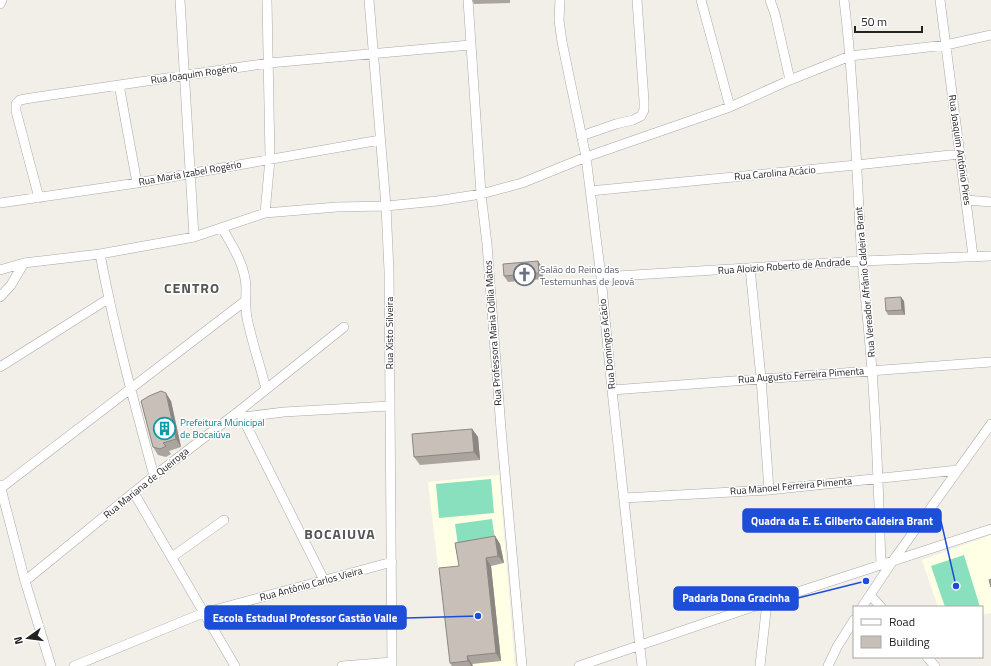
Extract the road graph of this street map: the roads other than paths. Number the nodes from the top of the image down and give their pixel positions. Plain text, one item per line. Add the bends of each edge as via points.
1 (2, 0) edge
2 (180, 0) edge
3 (267, 0) edge
4 (369, 0) edge
5 (468, 0) edge
6 (560, 0) edge
7 (638, 0) edge
8 (701, 0) edge
9 (770, 0) edge
10 (844, 0) edge
11 (940, 0) edge
12 (0, 4) edge
13 (991, 35) edge
14 (470, 45) junction
15 (946, 45) junction
16 (374, 54) junction
17 (850, 56) junction
18 (269, 63) junction
19 (185, 76) junction
20 (790, 80) junction
21 (119, 85) junction
22 (730, 108) junction
23 (581, 136) junction
24 (380, 140) junction
25 (960, 154) junction
26 (586, 157) junction
27 (270, 159) junction
28 (856, 166) junction
29 (191, 173) junction
30 (137, 183) junction
31 (590, 191) junction
32 (481, 194) junction
33 (39, 198) junction
34 (966, 200) junction
35 (991, 202) edge
36 (0, 203) edge
37 (386, 206) junction
38 (265, 213) junction
39 (222, 228) junction
40 (194, 237) junction
41 (100, 254) junction
42 (973, 256) junction
43 (991, 256) edge
44 (862, 261) junction
45 (24, 263) junction
46 (750, 268) junction
47 (0, 270) edge
48 (601, 277) junction
49 (0, 297) edge
50 (108, 299) junction
51 (245, 301) junction
52 (344, 327) dead end
53 (991, 362) edge
54 (0, 367) edge
55 (872, 370) junction
56 (761, 378) junction
57 (266, 389) junction
58 (131, 390) junction
59 (612, 390) junction
60 (389, 406) junction
61 (241, 414) junction
62 (991, 424) edge
63 (958, 470) junction
64 (154, 476) junction
65 (879, 478) junction
66 (0, 486) edge
67 (768, 490) junction
68 (134, 493) junction
69 (624, 498) junction
70 (224, 520) dead end
71 (991, 529) edge
72 (172, 557) junction
73 (392, 562) junction
74 (892, 562) junction
75 (881, 565) junction
76 (324, 580) junction
77 (25, 581) junction
78 (870, 595) junction
79 (767, 602) junction
80 (863, 606) edge
81 (880, 606) edge
82 (203, 613) junction
83 (853, 622) edge
84 (639, 646) junction
85 (928, 658) edge
86 (392, 664) edge
87 (51, 666) edge
88 (74, 666) edge
89 (234, 666) edge
90 (342, 666) edge
91 (522, 666) edge
92 (579, 666) edge
93 (642, 666) edge
94 (760, 666) edge
95 (828, 666) edge
96 (936, 666) edge

1 - 12 street
2 - 19 street
3 - 18 street
4 - 16 street, Rua Xisto Silveira
5 - 14 street, Rua Professora Maria Odília Matos
6 - 23 street, Rua Domingos Acácio via 562,42
7 - 23 street via 644,110 641,116 633,120
8 - 22 street
9 - 20 street via 776,14
10 - 17 street, Rua Vereador Afrânio Caldeira Brant
11 - 15 street, Rua Joaquim Antônio Pires
13 - 15 street
14 - 16 street, Rua Joaquim Rogério
14 - 32 street, Rua Professora Maria Odília Matos
15 - 17 street
15 - 25 street, Rua Joaquim Antônio Pires
16 - 18 street, Rua Joaquim Rogério
16 - 24 street, Rua Xisto Silveira
17 - 20 street
17 - 28 street, Rua Vereador Afrânio Caldeira Brant
18 - 19 street, Rua Joaquim Rogério
18 - 27 street
19 - 21 street, Rua Joaquim Rogério
19 - 29 street
20 - 22 street
21 - 30 street
21 - 33 street, Rua Joaquim Rogério via 20,100 16,104
22 - 26 street
23 - 26 street, Rua Domingos Acácio
24 - 27 street, Rua Maria Izabel Rogério
24 - 37 street, Rua Xisto Silveira
25 - 28 street, Rua Carolina Acácio
25 - 34 street, Rua Joaquim Antônio Pires
26 - 31 street, Rua Domingos Acácio
26 - 32 street via 522,182
27 - 29 street, Rua Maria Izabel Rogério
27 - 38 street
28 - 31 street, Rua Carolina Acácio
28 - 44 street, Rua Vereador Afrânio Caldeira Brant
29 - 30 street, Rua Maria Izabel Rogério
29 - 40 street
30 - 33 street, Rua Maria Izabel Rogério
31 - 48 street, Rua Domingos Acácio
32 - 37 street
32 - 91 street, Rua Professora Maria Odília Matos
33 - 36 street, Rua Maria Izabel Rogério
34 - 35 street
34 - 42 street, Rua Joaquim Antônio Pires
37 - 38 street
37 - 60 street, Rua Xisto Silveira via 389,272
38 - 39 street
39 - 40 street
39 - 51 street via 243,268
40 - 41 street
41 - 45 street
41 - 50 street
42 - 43 street, Rua Aloizio Roberto de Andrade
42 - 44 street, Rua Aloizio Roberto de Andrade
44 - 46 street, Rua Aloizio Roberto de Andrade
44 - 55 street, Rua Vereador Afrânio Caldeira Brant
45 - 47 street
45 - 49 street via 11,285
46 - 48 street, Rua Aloizio Roberto de Andrade
46 - 56 street
48 - 59 street, Rua Domingos Acácio
50 - 54 street
50 - 58 street
51 - 57 street via 250,331
51 - 58 street
52 - 57 street, Rua Mariana de Queiroga
53 - 55 street, Rua Augusto Ferreira Pimenta
55 - 56 street, Rua Augusto Ferreira Pimenta
55 - 65 street, Rua Vereador Afrânio Caldeira Brant
56 - 59 street, Rua Augusto Ferreira Pimenta
56 - 67 street
57 - 61 street, Rua Mariana de Queiroga
58 - 64 street
58 - 66 street
59 - 69 street, Rua Domingos Acácio
60 - 61 street
60 - 73 street, Rua Xisto Silveira
61 - 64 street, Rua Mariana de Queiroga
61 - 76 street
62 - 63 street
63 - 65 street, Rua Manoel Ferreira Pimenta
63 - 74 street
64 - 68 street, Rua Mariana de Queiroga
65 - 67 street, Rua Manoel Ferreira Pimenta
65 - 75 street, Rua Vereador Afrânio Caldeira Brant
66 - 77 street
67 - 69 street, Rua Manoel Ferreira Pimenta
68 - 72 street
68 - 77 street, Rua Mariana de Queiroga
69 - 84 street, Rua Domingos Acácio
70 - 72 street
71 - 74 street
72 - 82 street
73 - 76 street, Rua Antônio Carlos Vieira
73 - 86 street, Rua Xisto Silveira
74 - 75 street
74 - 78 street
75 - 79 street
76 - 82 street, Rua Antônio Carlos Vieira
77 - 87 street
78 - 80 street
78 - 81 street
79 - 84 street
79 - 94 street
82 - 88 street, Rua Antônio Carlos Vieira
82 - 89 street
83 - 95 street
84 - 92 street
84 - 93 street, Rua Domingos Acácio
85 - 96 street
86 - 90 street

